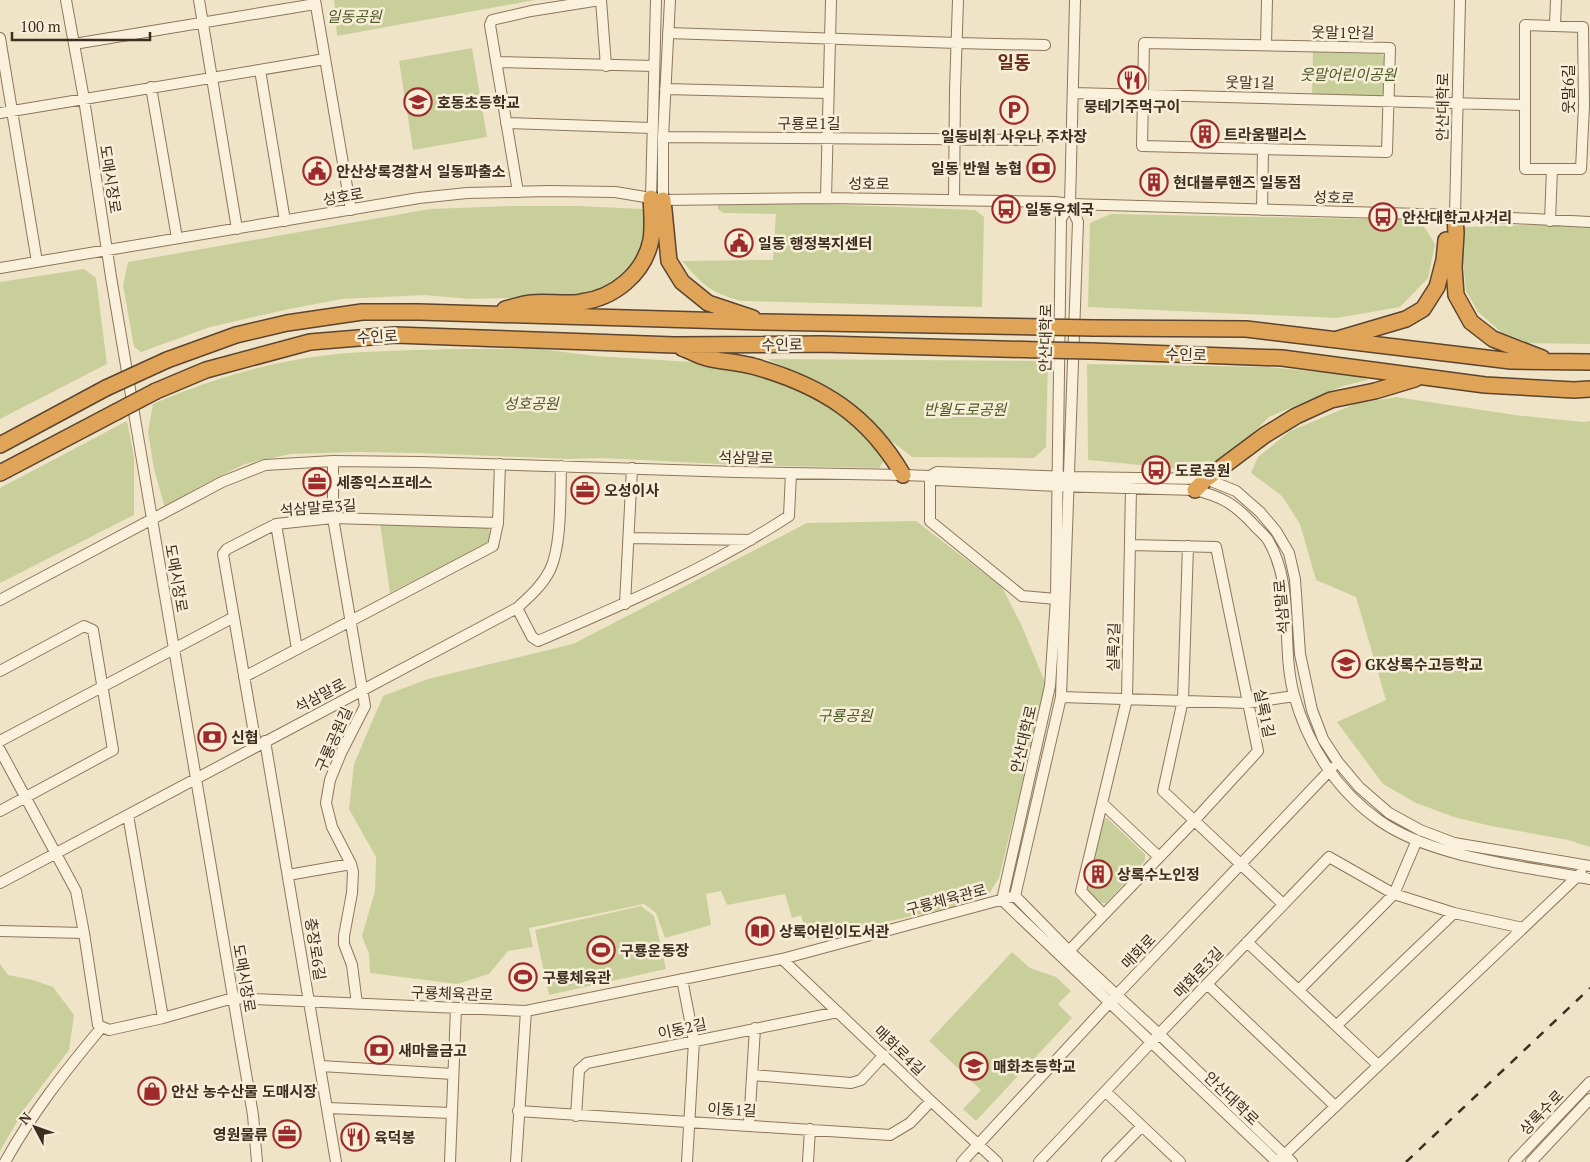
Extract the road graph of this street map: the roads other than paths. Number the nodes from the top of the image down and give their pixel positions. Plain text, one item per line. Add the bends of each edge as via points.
1 (66, 0) edge
2 (199, 0) edge
3 (600, 0) edge
4 (656, 0) edge
5 (670, 0) edge
6 (831, 0) edge
7 (958, 0) edge
8 (1075, 0) edge
9 (1267, 0) edge
10 (1460, 0) edge
11 (1556, 0) edge
12 (315, 2) edge
13 (203, 23) junction
14 (1555, 25) junction
15 (668, 33) junction
16 (0, 38) edge
17 (830, 38) junction
18 (957, 43) junction
19 (74, 44) junction
20 (1045, 45) dead end
21 (1266, 45) junction
22 (325, 58) junction
23 (496, 62) junction
24 (606, 66) junction
25 (654, 66) junction
26 (260, 70) junction
27 (212, 77) junction
28 (152, 88) junction
29 (666, 89) junction
30 (828, 92) junction
31 (1073, 93) junction
32 (1143, 94) junction
33 (84, 99) junction
34 (1389, 100) junction
35 (1458, 103) junction
36 (1524, 106) junction
37 (1587, 107) edge
38 (12, 111) junction
39 (0, 113) edge
40 (506, 122) junction
41 (652, 128) junction
42 (663, 137) junction
43 (827, 138) junction
44 (954, 139) junction
45 (1036, 140) dead end
46 (1263, 150) junction
47 (1552, 169) junction
48 (518, 192) junction
49 (826, 198) junction
50 (657, 199) junction
51 (954, 200) junction
52 (1070, 204) junction
53 (351, 210) junction
54 (1262, 210) junction
55 (1454, 215) junction
56 (285, 221) junction
57 (1550, 221) junction
58 (1590, 222) edge
59 (238, 229) junction
60 (177, 238) junction
61 (106, 250) junction
62 (37, 262) junction
63 (0, 268) edge
64 (466, 314) junction
65 (764, 322) junction
66 (1332, 340) junction
67 (674, 345) junction
68 (1553, 362) junction
69 (1590, 362) edge
70 (1421, 377) junction
71 (1590, 389) edge
72 (0, 445) edge
73 (333, 461) junction
74 (500, 464) junction
75 (561, 466) junction
76 (632, 468) junction
77 (791, 473) junction
78 (0, 474) edge
79 (902, 475) junction
80 (930, 476) junction
81 (1206, 479) junction
82 (1058, 481) junction
83 (1070, 482) junction
84 (1131, 488) junction
85 (1195, 490) junction
86 (333, 518) junction
87 (152, 520) junction
88 (498, 523) junction
89 (276, 524) junction
90 (629, 538) junction
91 (754, 540) junction
92 (1130, 545) junction
93 (1188, 546) junction
94 (1056, 599) junction
95 (0, 600) edge
96 (626, 604) junction
97 (517, 608) junction
98 (234, 617) junction
99 (350, 622) junction
100 (174, 649) junction
101 (297, 650) junction
102 (0, 671) edge
103 (244, 677) junction
104 (102, 686) junction
105 (362, 690) junction
106 (1294, 696) junction
107 (1061, 697) junction
108 (1127, 699) junction
109 (1183, 700) junction
110 (1247, 703) junction
111 (0, 741) edge
112 (260, 743) junction
113 (0, 750) edge
114 (1338, 762) junction
115 (1329, 772) junction
116 (196, 778) junction
117 (26, 797) junction
118 (1102, 804) junction
119 (0, 811) edge
120 (128, 815) junction
121 (1194, 821) junction
122 (1417, 840) junction
123 (55, 853) junction
124 (1159, 857) junction
125 (351, 864) junction
126 (1241, 865) junction
127 (1589, 866) edge
128 (288, 875) junction
129 (1577, 877) junction
130 (1590, 879) edge
131 (0, 883) edge
132 (1394, 894) junction
133 (1015, 896) junction
134 (1002, 900) junction
135 (1283, 904) junction
136 (1454, 913) junction
137 (1104, 914) junction
138 (1523, 928) junction
139 (0, 931) edge
140 (84, 933) junction
141 (1247, 942) junction
142 (1066, 954) junction
143 (782, 959) junction
144 (682, 979) junction
145 (1208, 984) junction
146 (1299, 990) junction
147 (233, 998) junction
148 (1114, 998) junction
149 (309, 1001) junction
150 (357, 1004) junction
151 (456, 1008) junction
152 (526, 1011) junction
153 (838, 1012) junction
154 (163, 1018) junction
155 (1337, 1025) junction
156 (101, 1028) junction
157 (755, 1028) junction
158 (1159, 1034) junction
159 (694, 1041) junction
160 (1152, 1042) junction
161 (884, 1055) junction
162 (1378, 1065) junction
163 (321, 1066) junction
164 (453, 1074) junction
165 (752, 1076) junction
166 (1590, 1082) edge
167 (1106, 1092) junction
168 (1590, 1100) edge
169 (931, 1101) junction
170 (1335, 1106) junction
171 (328, 1108) junction
172 (518, 1111) junction
173 (451, 1113) junction
174 (576, 1116) junction
175 (690, 1122) junction
176 (749, 1125) junction
177 (1142, 1126) junction
178 (810, 1129) junction
179 (978, 1144) junction
180 (1279, 1160) edge
181 (1178, 1161) edge
182 (5, 1162) edge
183 (257, 1162) edge
184 (336, 1162) edge
185 (450, 1162) edge
186 (516, 1162) edge
187 (687, 1162) edge
188 (808, 1162) edge
189 (962, 1162) edge
190 (998, 1162) edge
191 (1039, 1162) edge
192 (1107, 1162) edge
193 (1292, 1162) edge
194 (1514, 1162) edge
195 (1531, 1162) edge

1 - 19 street, 도매시장로
2 - 13 street
3 - 23 street via 492,20
3 - 24 street
4 - 25 street
5 - 15 street
6 - 17 street
7 - 18 street
8 - 31 street, 안산대학로
9 - 21 street
10 - 35 street, 안산대학로
11 - 14 street
12 - 13 street
12 - 22 street
13 - 19 street
13 - 27 street
14 - 36 street, 웃말6길 via 1525,25
14 - 37 street, 웃말6길 via 1583,27
15 - 17 street
15 - 29 street
16 - 38 street
17 - 18 street
17 - 30 street
18 - 20 street
18 - 44 street
19 - 33 street, 도매시장로
21 - 32 street, 웃말1안길 via 1144,43
21 - 34 street, 웃말1안길 via 1390,48
22 - 26 street
22 - 53 street
23 - 24 street
23 - 40 street
24 - 25 street
25 - 41 street
26 - 27 street
26 - 56 street
27 - 28 street
27 - 59 street
28 - 33 street
28 - 60 street
29 - 30 street
29 - 42 street
30 - 43 street
31 - 32 street, 웃말1길
31 - 52 street, 안산대학로
32 - 34 street, 웃말1길
32 - 46 street, 웃말1안길 via 1142,146
33 - 38 street
33 - 61 street, 도매시장로
34 - 35 street, 웃말1길
34 - 46 street, 웃말1안길 via 1388,152
35 - 36 street
35 - 55 street, 안산대학로
36 - 47 street, 웃말6길 via 1524,169
37 - 47 street, 웃말6길 via 1581,169
38 - 39 street
38 - 62 street
40 - 41 street
40 - 48 street
41 - 50 street
42 - 43 street, 구룡로1길
42 - 50 street
43 - 44 street, 구룡로1길
43 - 49 street
44 - 45 street, 구룡로1길
44 - 51 street
46 - 54 street
47 - 57 street
48 - 50 street, 성호로 via 615,192
48 - 53 street, 성호로 via 441,195
49 - 50 street, 성호로
49 - 51 street, 성호로
50 - 64 highway via 645,256 635,273 614,292 583,302 532,303
50 - 65 highway via 669,261 682,282 708,302
51 - 52 street, 성호로
52 - 54 street, 성호로
52 - 82 street, 안산대학로 via 1061,219
52 - 83 street, 안산대학로 via 1078,222
53 - 56 street, 성호로
54 - 55 street, 성호로
55 - 57 street, 성호로
55 - 66 highway via 1446,233 1437,287 1423,309 1406,319
55 - 68 highway via 1456,295 1471,322 1492,339
56 - 59 street, 성호로
57 - 58 street, 성호로
59 - 60 street, 성호로
60 - 61 street, 성호로
61 - 62 street, 성호로
61 - 87 street, 도매시장로
62 - 63 street, 성호로
64 - 65 highway, 수인로
64 - 72 highway, 수인로, bridge via 362,312 287,323 236,335 167,360 106,388
65 - 66 highway, 수인로, bridge via 1246,329
66 - 68 highway, 수인로 via 1511,361
67 - 70 highway, 수인로, bridge via 821,344 1282,358
67 - 78 highway, 수인로, bridge via 404,335 310,342 206,370 156,391
67 - 79 highway via 708,358 755,366 821,391 871,431 892,456
68 - 69 highway, 수인로
70 - 71 highway, 수인로 via 1485,385
70 - 81 highway via 1331,400 1296,416 1265,434
73 - 74 street, 석삼말로
73 - 86 street, 구룡공원길
73 - 87 street, 석삼말로 via 265,466 222,482
74 - 75 street, 석삼말로
74 - 88 street
75 - 76 street, 석삼말로
75 - 97 street, 석삼말로 via 557,546 550,570 534,593
76 - 77 street, 석삼말로
76 - 90 street
77 - 79 street, 석삼말로
77 - 91 street via 789,516
79 - 80 street, 석삼말로
80 - 82 street, 석삼말로 via 936,480
80 - 94 street via 930,521 1022,596
81 - 83 street, 석삼말로
81 - 85 highway
81 - 114 street, 석삼말로 via 1236,491 1260,512 1289,553 1295,579 1300,654 1306,686 1323,739
82 - 83 street, 석삼말로
82 - 94 street, 안산대학로
83 - 84 street, 석삼말로
83 - 107 street, 안산대학로
84 - 85 street, 석삼말로
84 - 92 street, 실록2길
85 - 106 street, 석삼말로 via 1215,495 1233,505 1267,539 1280,566
86 - 88 street, 석삼말로3길
86 - 89 street, 석삼말로3길
86 - 99 street, 구룡공원길
87 - 95 street, 석삼말로
87 - 100 street, 도매시장로
88 - 99 street via 494,546
89 - 98 street, 석삼말로3길 via 226,549 223,554
89 - 101 street
90 - 91 street
90 - 96 street
91 - 96 street
92 - 93 street, 실록1길
92 - 108 street, 실록2길
93 - 109 street
93 - 110 street, 실록1길 via 1216,547
94 - 134 street, 안산대학로 via 1050,686
96 - 97 street via 538,640 532,637
97 - 105 street, 석삼말로
98 - 100 street
98 - 103 street, 석삼말로3길
99 - 101 street
99 - 105 street, 구룡공원길
100 - 104 street
100 - 116 street, 도매시장로
101 - 103 street
102 - 104 street via 84,626 93,630
103 - 112 street, 석삼말로3길
104 - 111 street
104 - 117 street via 113,750
105 - 112 street, 석삼말로
105 - 125 street, 구룡공원길 via 365,706 330,780 326,803 332,827
106 - 110 street
106 - 115 street, 석삼말로 via 1308,737
107 - 108 street
107 - 133 street, 안산대학로
108 - 109 street
108 - 118 street, 실록2길
109 - 110 street
109 - 121 street via 1163,791
110 - 121 street, 실록1길 via 1258,751
112 - 116 street, 석삼말로
112 - 128 street, 충장로6길
113 - 117 street
114 - 115 street, 매화로
114 - 127 street, 석삼말로 via 1359,787 1389,813 1420,830 1454,843
115 - 122 street, 석삼말로 via 1380,821
115 - 126 street, 매화로
116 - 120 street, 석삼말로
116 - 147 street, 도매시장로
117 - 119 street
117 - 123 street
118 - 124 street
118 - 137 street, 실록2길 via 1081,891
120 - 123 street, 석삼말로
120 - 154 street
121 - 124 street, 실록1길
121 - 126 street
122 - 129 street, 석삼말로 via 1457,854
122 - 132 street
123 - 131 street, 석삼말로
123 - 140 street via 76,891
124 - 137 street, 실록1길
125 - 128 street
125 - 150 street, 구룡공원길 via 352,893 344,944 352,965
126 - 135 street
126 - 148 street, 매화로
127 - 129 street
128 - 149 street, 충장로6길
129 - 130 street, 석삼말로
129 - 138 street
132 - 135 street, 매화로3길 via 1329,857
132 - 136 street, 매화로3길
132 - 146 street
133 - 134 street, 구룡체육관로
133 - 142 street, 안산대학로
134 - 142 street, 안산대학로
134 - 143 street, 구룡체육관로
135 - 141 street, 매화로3길
136 - 138 street, 매화로3길
136 - 155 street
137 - 142 street, 실록1길
138 - 162 street
139 - 140 street
140 - 156 street
141 - 145 street, 매화로3길
141 - 146 street
142 - 148 street, 안산대학로
143 - 144 street, 구룡체육관로
143 - 153 street, 매화로4길
144 - 152 street, 구룡체육관로
144 - 159 street
145 - 158 street, 매화로3길
145 - 170 street
146 - 155 street
147 - 149 street, 구룡체육관로
147 - 154 street, 구룡체육관로
147 - 183 street, 도매시장로 via 253,1115
148 - 158 street, 안산대학로
148 - 160 street, 안산대학로
148 - 179 street, 매화로
149 - 150 street, 구룡체육관로
149 - 163 street, 충장로6길
150 - 151 street, 구룡체육관로
151 - 152 street, 구룡체육관로
151 - 164 street
152 - 172 street
153 - 157 street, 이동2길
153 - 161 street, 매화로4길
154 - 156 street, 구룡체육관로 via 110,1030
155 - 162 street
156 - 182 street via 46,1097
157 - 159 street, 이동2길
157 - 165 street
158 - 160 street, 매화로3길
158 - 180 street, 안산대학로
159 - 174 street, 이동2길 via 588,1063 579,1070
159 - 175 street
160 - 167 street, 매화로3길
160 - 180 street, 안산대학로
161 - 165 street via 861,1080 851,1083
161 - 169 street, 매화로4길
162 - 170 street
163 - 164 street
163 - 171 street, 충장로6길
164 - 173 street
165 - 176 street
166 - 194 street, 상록수로
167 - 177 street
167 - 191 street, 매화로3길
168 - 195 street, 상록수로
169 - 178 street, 이동1길 via 910,1124 890,1135
169 - 179 street, 매화로4길
170 - 180 street
171 - 173 street
171 - 184 street, 충장로6길
172 - 174 street, 이동1길
172 - 186 street
173 - 185 street
174 - 175 street, 이동1길
175 - 176 street, 이동1길
175 - 187 street
176 - 178 street, 이동1길
177 - 181 street
177 - 192 street
178 - 188 street
179 - 189 street, 매화로
179 - 190 street, 매화로4길
180 - 193 street, 안산대학로

